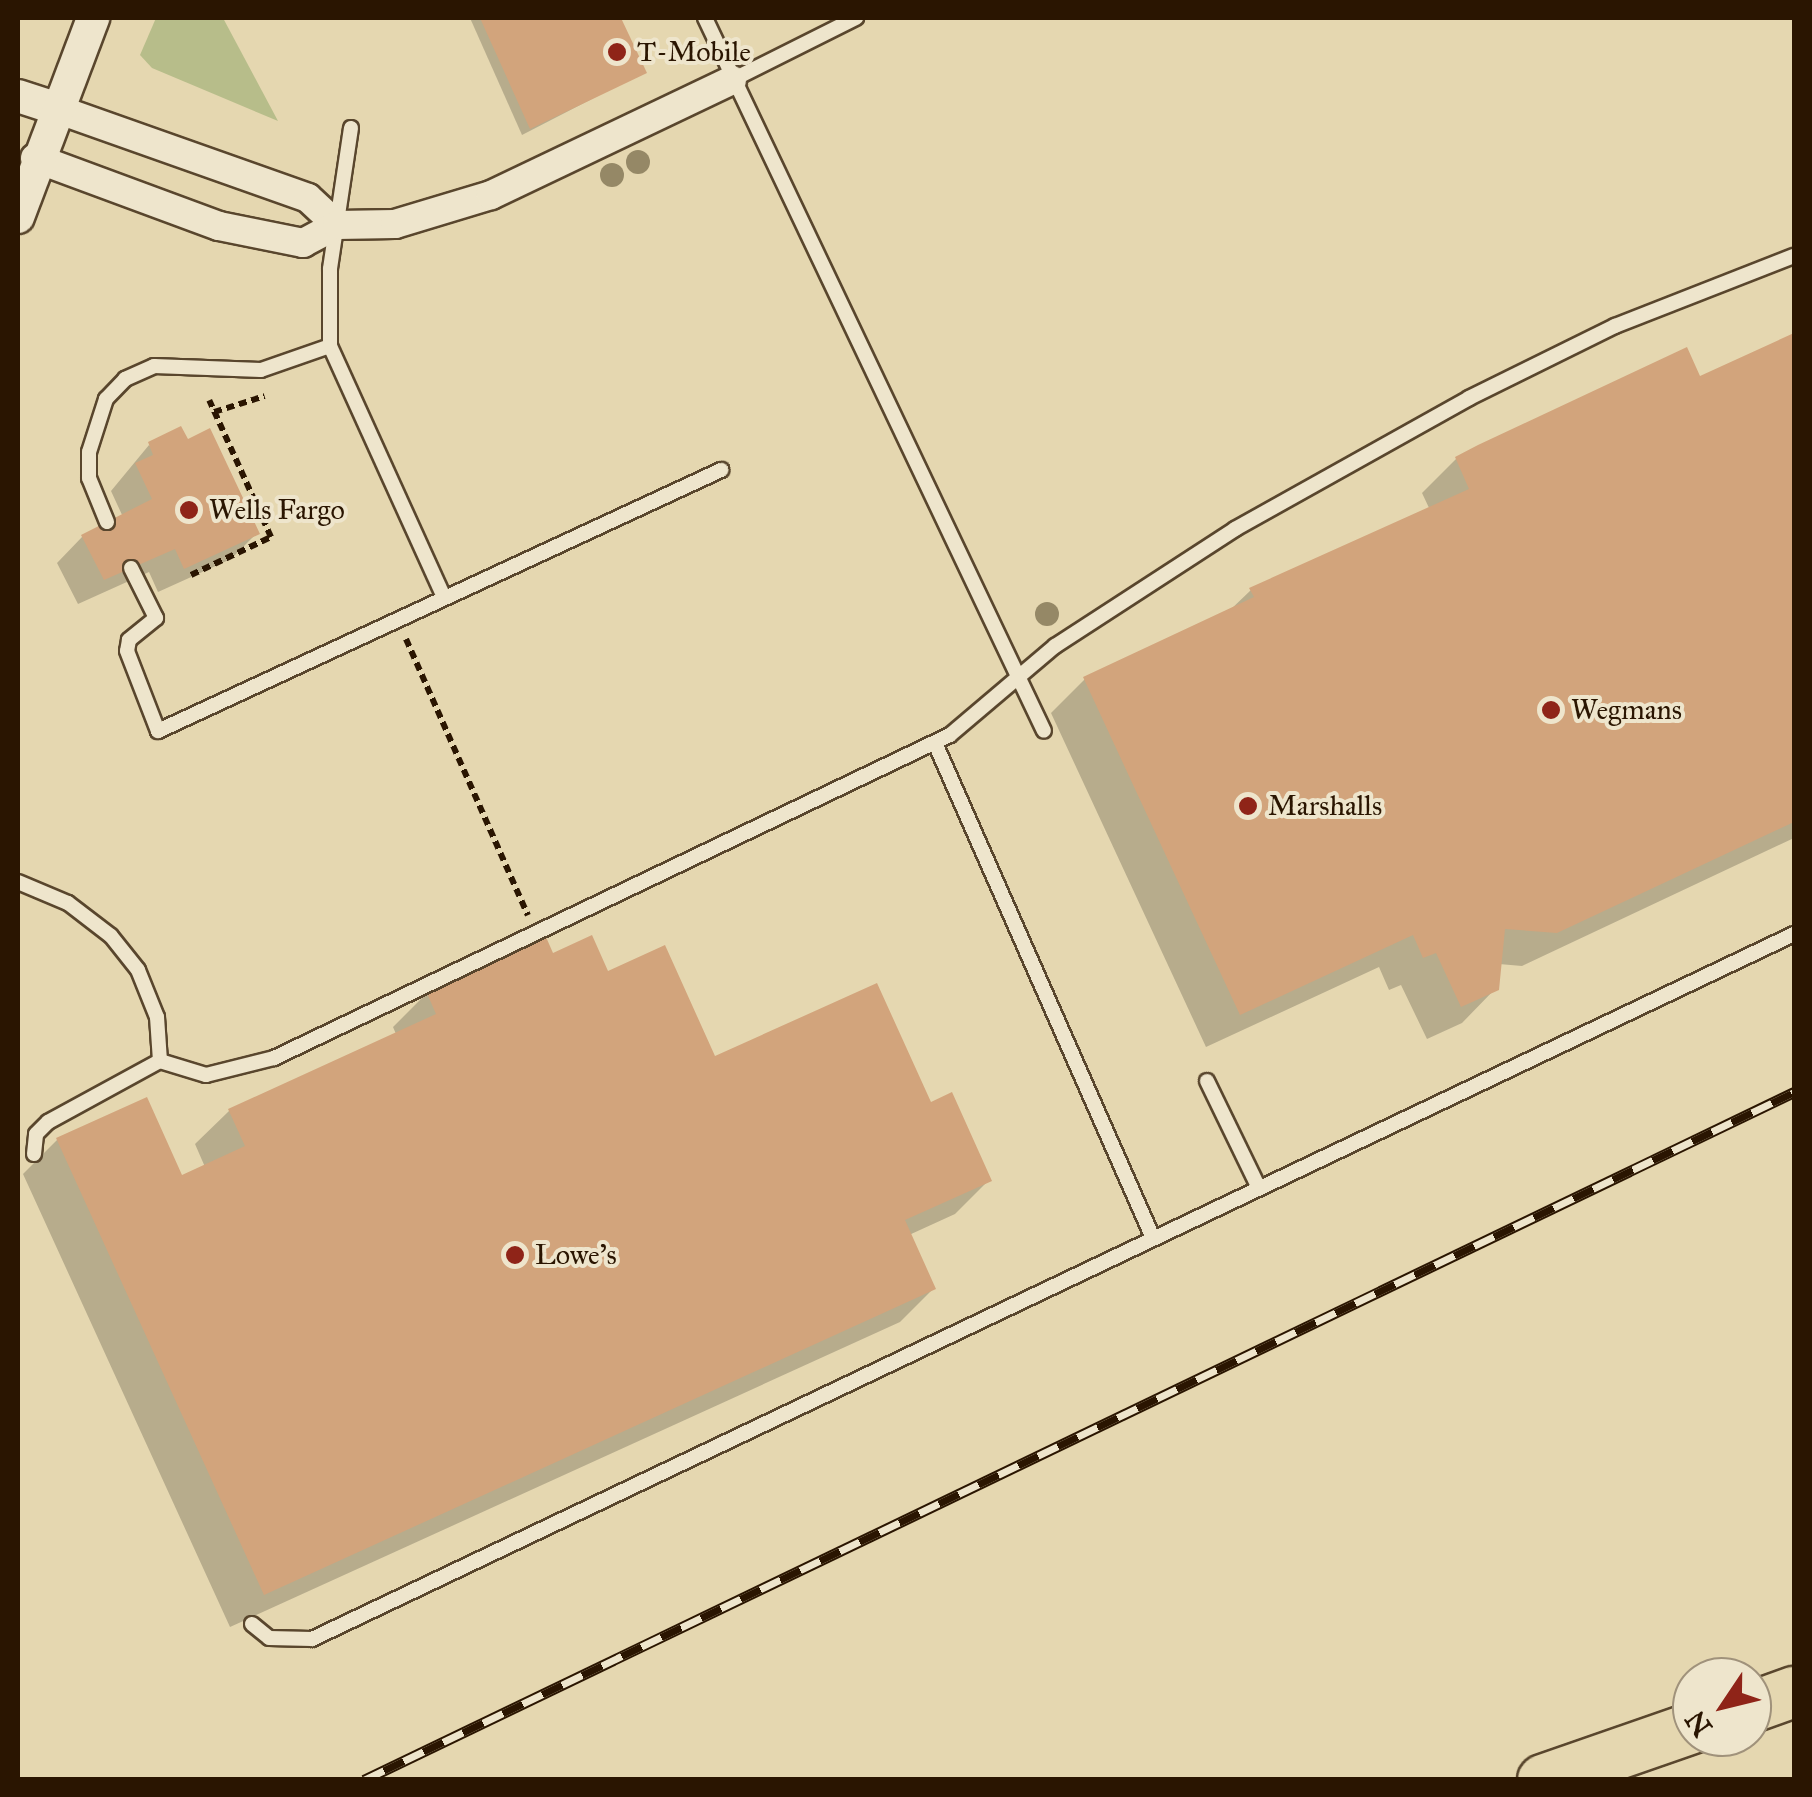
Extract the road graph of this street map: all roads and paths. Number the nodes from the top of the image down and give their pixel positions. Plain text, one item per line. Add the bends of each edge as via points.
1 (93, 18) edge
2 (705, 18) edge
3 (856, 18) edge
4 (732, 80) junction
5 (18, 96) edge
6 (54, 108) junction
7 (351, 128) dead end
8 (26, 155) edge
9 (18, 216) edge
10 (337, 225) junction
11 (1794, 256) edge
12 (330, 346) junction
13 (209, 400) dead end
14 (721, 470) dead end
15 (108, 522) dead end
16 (131, 568) dead end
17 (191, 575) dead end
18 (444, 597) junction
19 (1016, 676) junction
20 (1044, 731) dead end
21 (935, 743) junction
22 (18, 882) edge
23 (1794, 934) edge
24 (160, 1060) junction
25 (1207, 1081) dead end
26 (34, 1154) dead end
27 (1258, 1188) junction
28 (1153, 1238) junction
29 (252, 1624) dead end
30 (1672, 1735) edge
31 (1543, 1780) edge

1 - 6 street
2 - 4 lane
3 - 4 lane
4 - 10 street via 476,200 396,224
4 - 19 lane
5 - 6 street
6 - 8 street
6 - 10 street via 308,198
7 - 10 lane
8 - 9 street
8 - 10 street via 268,239 303,243
10 - 12 lane via 326,315
11 - 19 lane via 1719,290 1663,303 1469,398 1167,570
12 - 15 lane via 248,368 154,366 125,379 106,398 88,452 90,478
12 - 18 lane
13 - 17 path via 271,537
14 - 18 lane
16 - 18 lane via 156,618 129,640 127,652 158,731
19 - 20 lane
19 - 21 lane via 961,730
21 - 24 lane via 274,1058 206,1075
21 - 28 lane
22 - 24 lane via 68,902 111,936 138,970 157,1017
23 - 27 lane
24 - 26 lane via 48,1122 36,1134
25 - 27 lane
27 - 28 lane
28 - 29 lane via 312,1639 290,1643
30 - 31 highway

